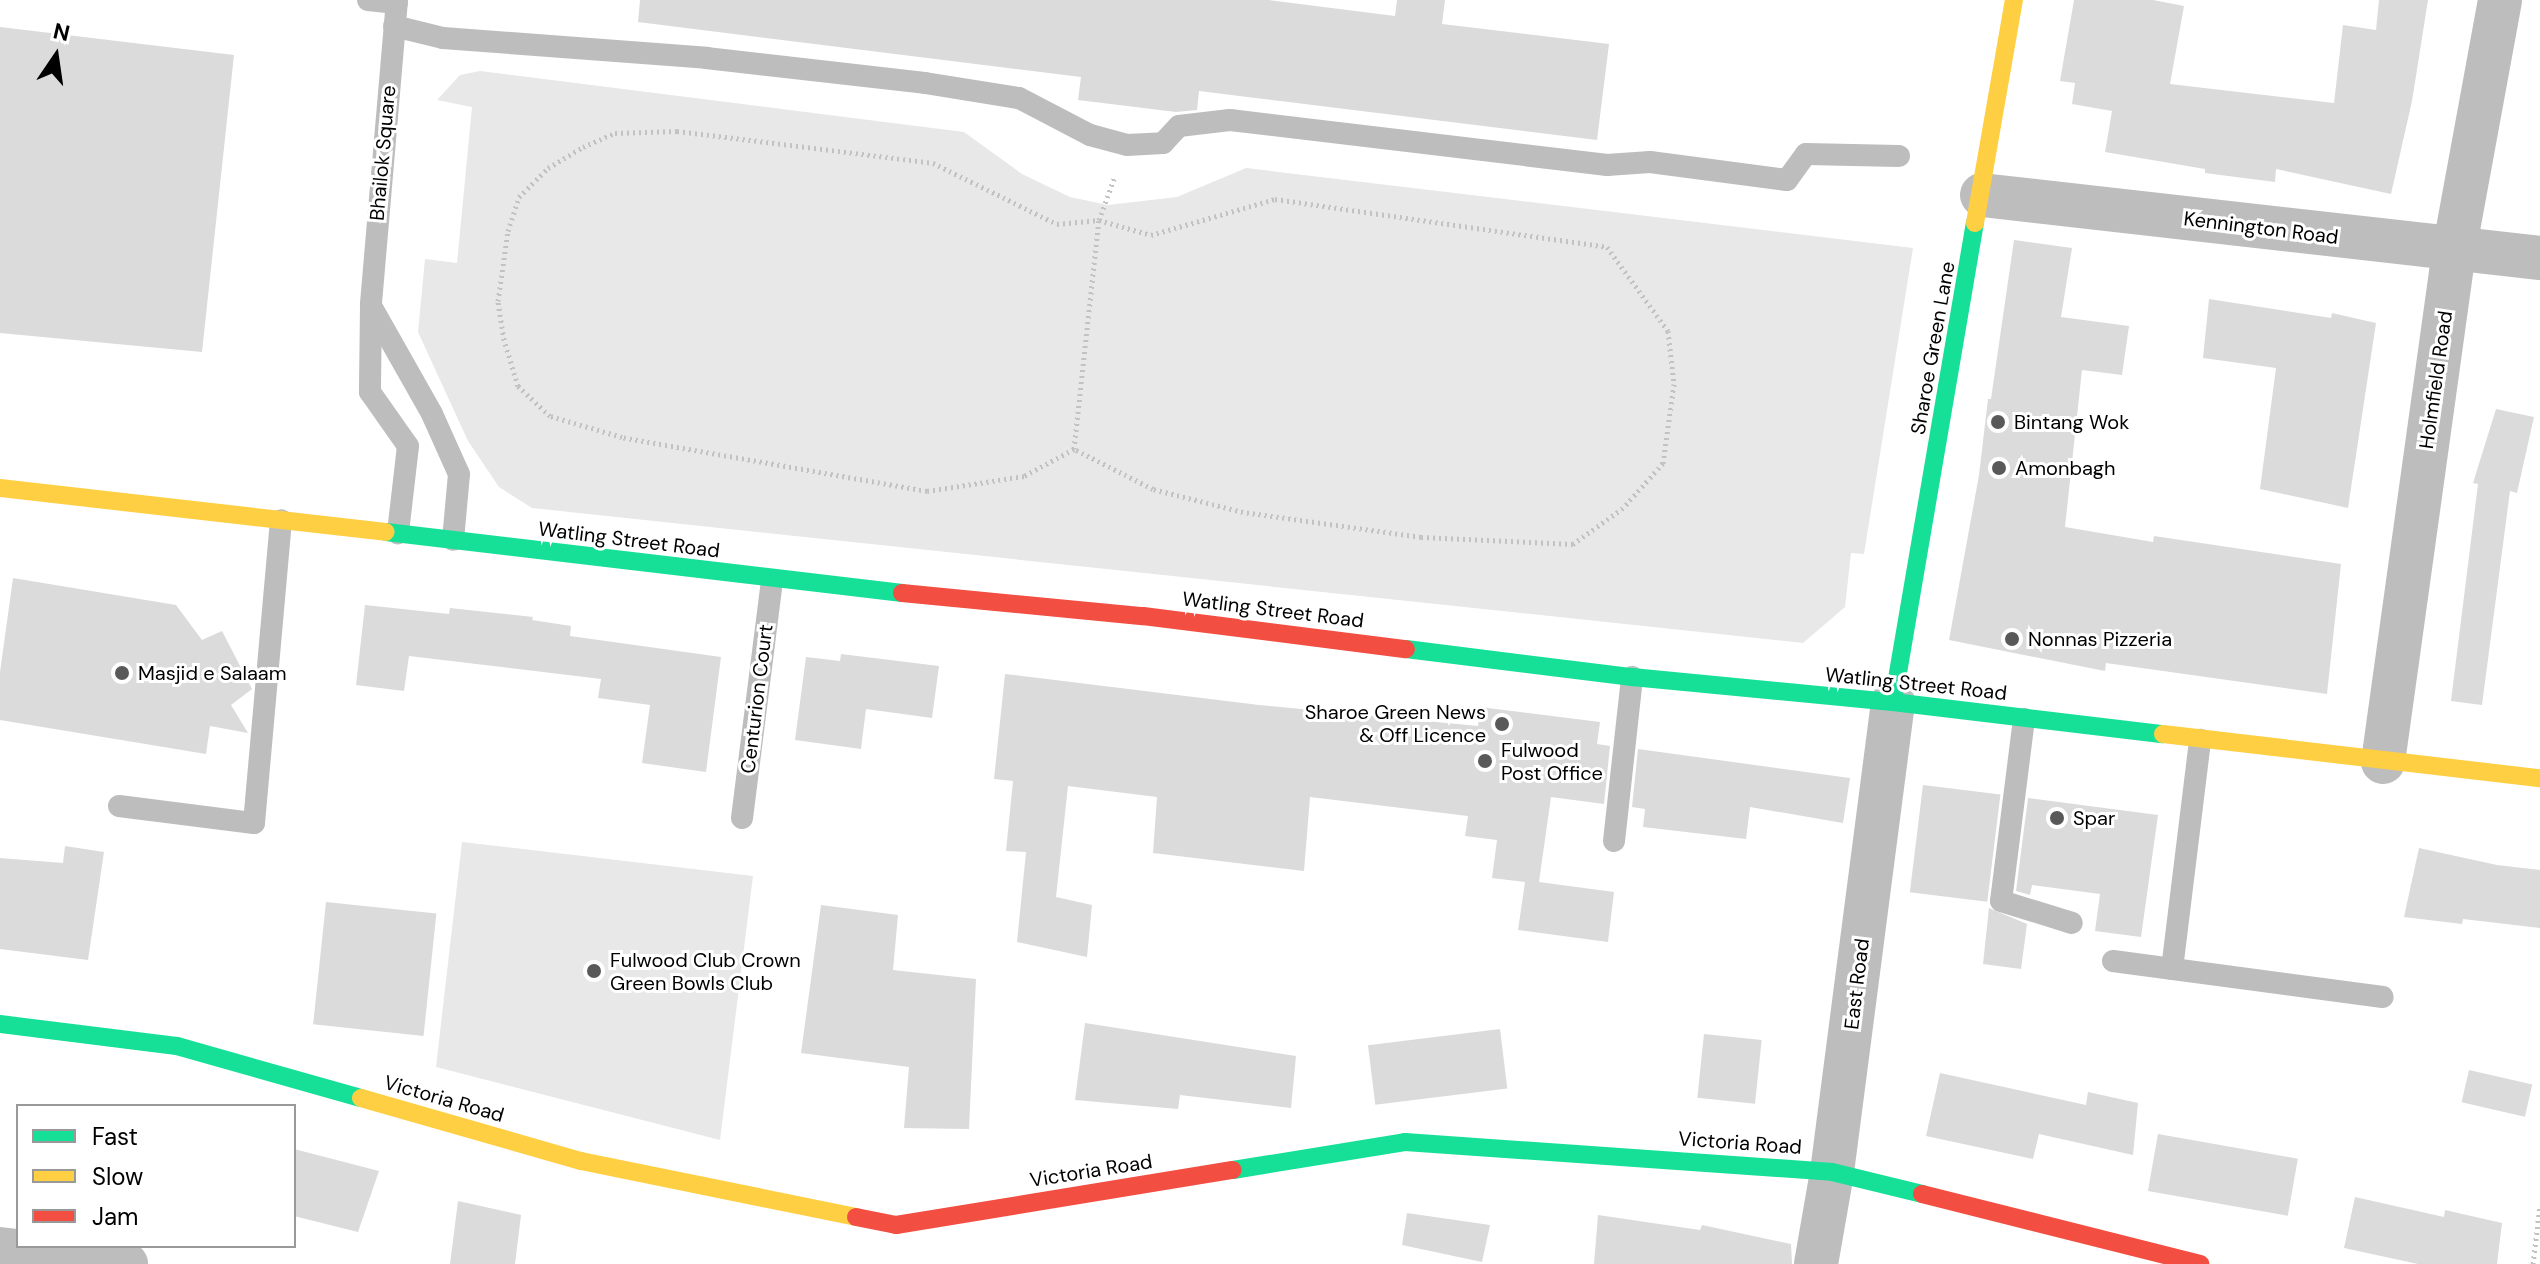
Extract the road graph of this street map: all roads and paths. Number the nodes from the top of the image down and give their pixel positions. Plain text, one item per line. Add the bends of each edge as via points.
1 (368, 0) edge
2 (2014, 0) edge
3 (2500, 0) edge
4 (396, 10) edge
5 (1127, 145) junction
6 (1899, 156) dead end
7 (1982, 195) junction
8 (1099, 220) junction
9 (2454, 251) junction
10 (2540, 258) edge
11 (371, 305) junction
12 (1074, 449) junction
13 (0, 488) edge
14 (281, 520) junction
15 (398, 533) junction
16 (453, 540) junction
17 (772, 580) junction
18 (1632, 677) junction
19 (1893, 702) junction
20 (2024, 719) junction
21 (2200, 740) junction
22 (2383, 762) junction
23 (2540, 778) edge
24 (119, 806) dead end
25 (742, 818) dead end
26 (1614, 841) dead end
27 (2072, 923) dead end
28 (2113, 961) dead end
29 (2172, 969) junction
30 (2383, 997) dead end
31 (0, 1024) edge
32 (1832, 1172) junction
33 (2540, 1205) edge
34 (0, 1249) edge
35 (126, 1264) edge
36 (1816, 1264) edge
37 (2200, 1264) edge
38 (2533, 1264) edge

1 - 4 lane
2 - 7 street, Sharoe Green Lane
3 - 9 street, Holmfield Road
4 - 5 lane via 443,38 706,58 1019,98 1090,135
4 - 11 lane, Bhailok Square
5 - 6 lane via 1163,143 1179,126 1230,120 1787,180 1806,154
5 - 8 path
7 - 9 street, Kennington Road
7 - 19 street, Sharoe Green Lane
8 - 12 path
8 - 12 path via 1151,235 1275,199 1607,247 1668,331 1674,384 1663,463 1623,508 1573,544 1421,537 1243,512 1153,489
8 - 12 path via 1057,224 933,163 677,131 615,133 548,168 519,197 508,231 498,301 518,386 550,416 622,437 927,491 1024,476
9 - 10 street, Kennington Road
9 - 22 street, Holmfield Road
11 - 15 lane, Bhailok Square via 370,392 408,446
11 - 16 lane via 459,474
13 - 14 street, Watling Street Road
14 - 15 street, Watling Street Road
14 - 24 lane via 254,823
15 - 16 street, Watling Street Road
16 - 17 street, Watling Street Road
17 - 18 street, Watling Street Road via 1143,616
17 - 25 lane, Centurion Court
18 - 19 street, Watling Street Road
18 - 26 lane
19 - 20 street, Watling Street Road
19 - 32 street, East Road
20 - 21 street, Watling Street Road
20 - 27 lane via 2001,901
21 - 22 street, Watling Street Road
21 - 29 lane
22 - 23 street, Watling Street Road
28 - 29 lane
29 - 30 lane
31 - 32 street, Victoria Road via 177,1046 581,1161 896,1225 1405,1142
32 - 36 street, East Road
32 - 37 street, Victoria Road
33 - 38 path
34 - 35 street

